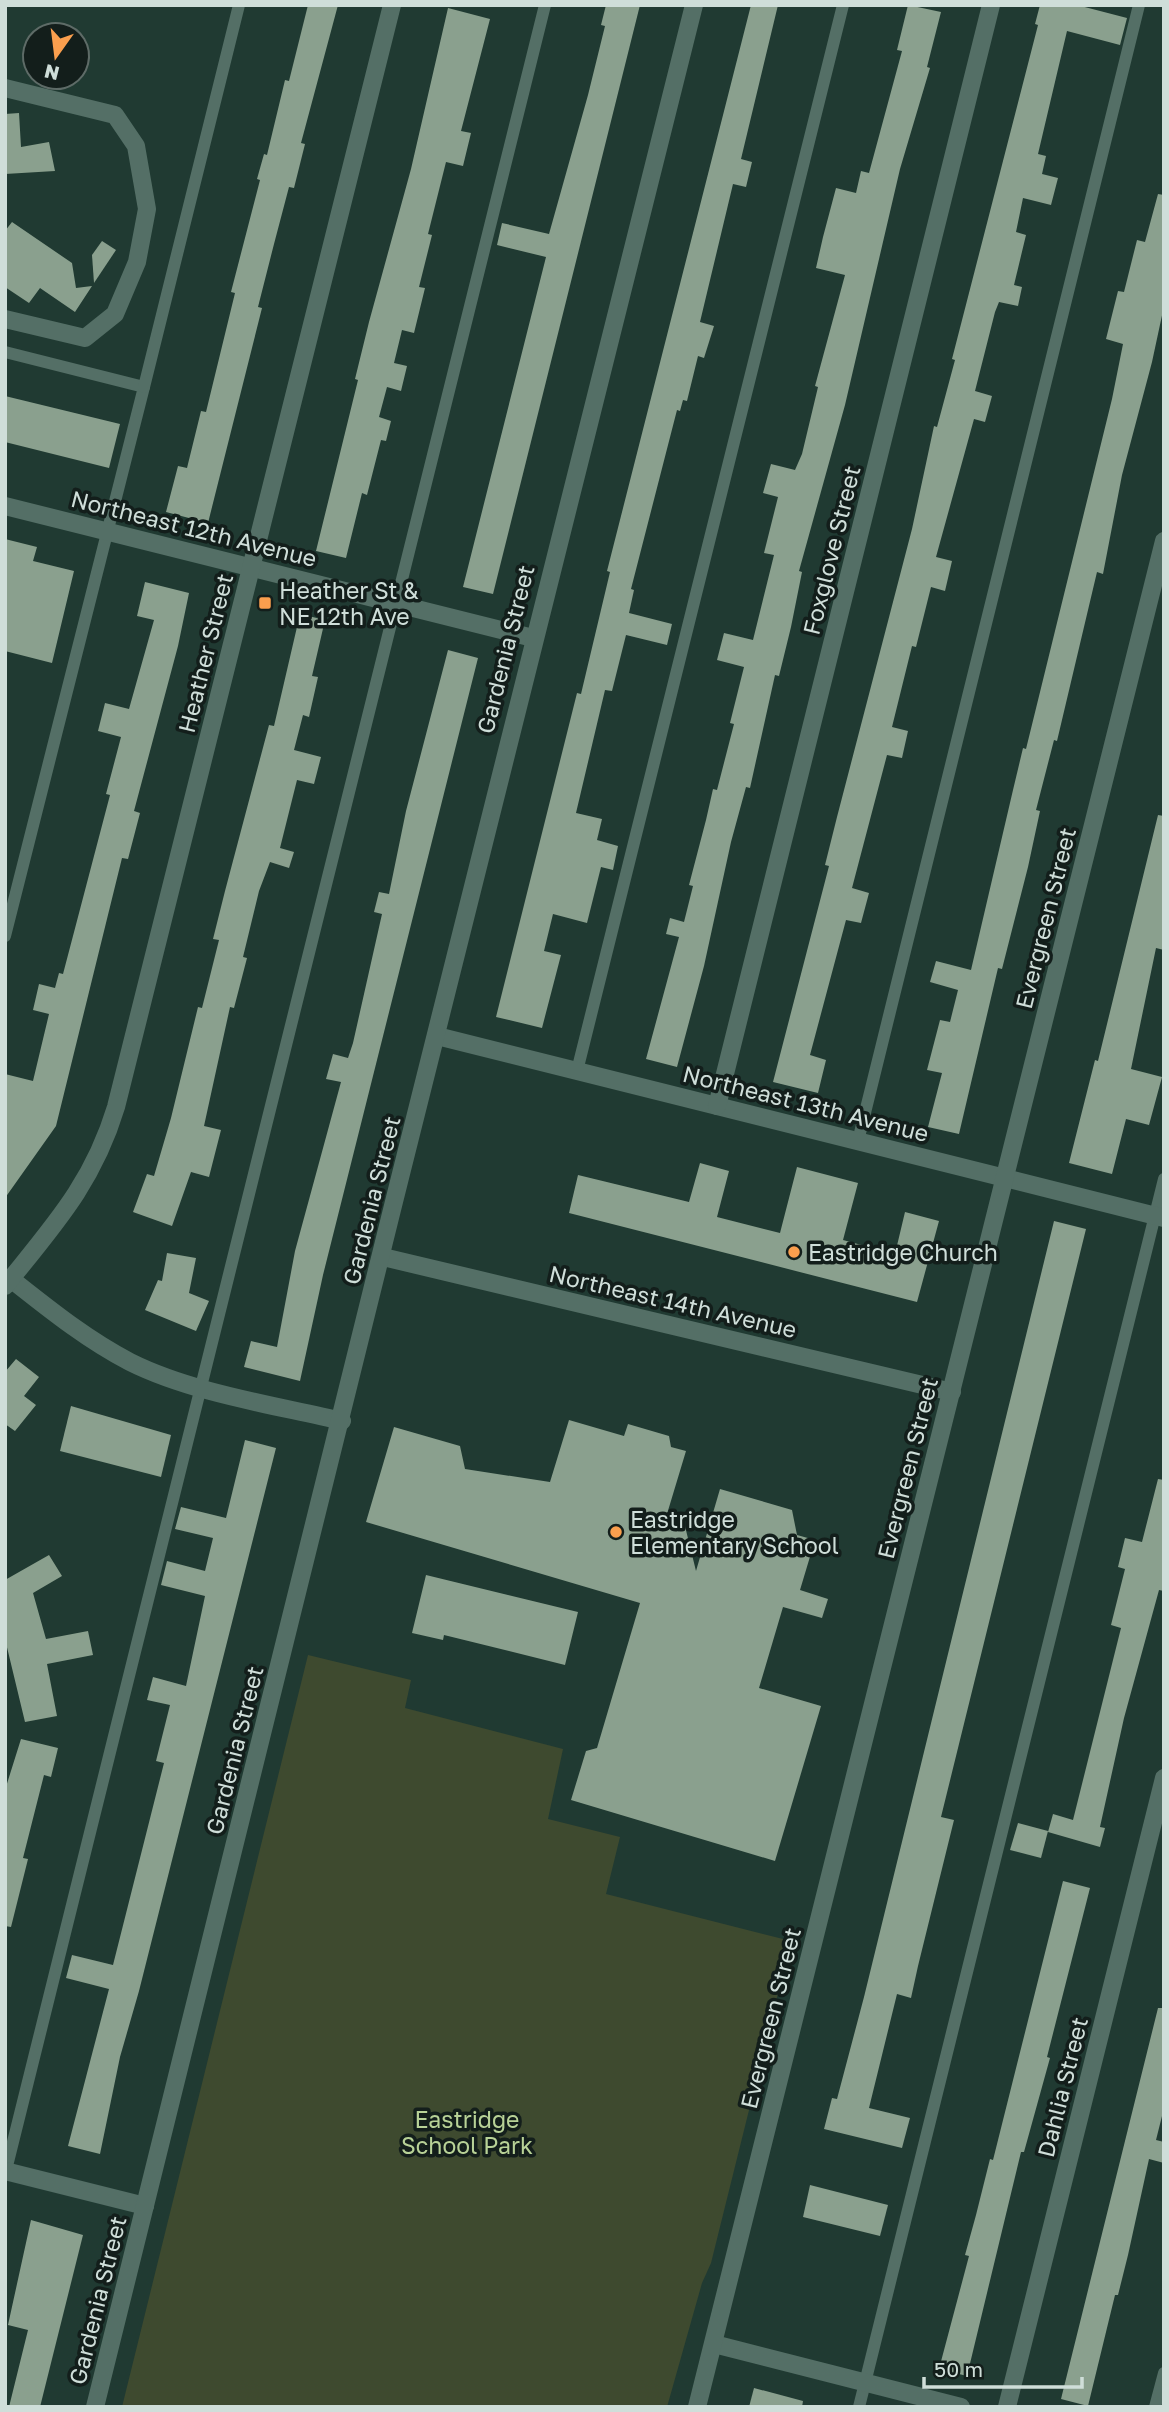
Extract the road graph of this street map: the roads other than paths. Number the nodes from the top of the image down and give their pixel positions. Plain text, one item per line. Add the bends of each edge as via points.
1 (239, 5) edge
2 (392, 5) edge
3 (545, 5) edge
4 (694, 5) edge
5 (843, 5) edge
6 (992, 5) edge
7 (1139, 5) edge
8 (5, 88) edge
9 (5, 319) edge
10 (5, 352) edge
11 (144, 387) junction
12 (5, 506) edge
13 (106, 531) junction
14 (1164, 541) edge
15 (252, 567) junction
16 (394, 603) junction
17 (533, 638) junction
18 (5, 936) edge
19 (437, 1036) junction
20 (577, 1071) junction
21 (717, 1106) junction
22 (858, 1141) junction
23 (1005, 1178) junction
24 (1164, 1179) edge
25 (1159, 1217) edge
26 (383, 1257) junction
27 (8, 1282) edge
28 (201, 1387) junction
29 (951, 1392) junction
30 (342, 1421) junction
31 (1164, 1778) edge
32 (5, 2172) edge
33 (145, 2206) junction
34 (714, 2344) junction
35 (1164, 2374) edge
36 (866, 2382) junction
37 (95, 2407) edge
38 (696, 2407) edge
39 (859, 2407) edge
40 (961, 2407) edge
41 (1007, 2407) edge
42 (1155, 2407) edge

1 - 11 lane
2 - 15 street, Heather Street
3 - 16 lane
4 - 17 street, Gardenia Street
5 - 20 lane
6 - 21 street, Foxglove Street
7 - 22 lane
8 - 9 street via 115,115 136,146 147,209 137,262 115,314 85,338
10 - 11 lane
11 - 13 lane
12 - 13 street, Northeast 12th Avenue
13 - 15 street, Northeast 12th Avenue
13 - 18 lane
14 - 23 street, Evergreen Street
15 - 16 street, Northeast 12th Avenue
15 - 27 street, Heather Street via 106,1140 75,1199
16 - 17 street, Northeast 12th Avenue
16 - 28 lane
17 - 19 street, Gardenia Street
19 - 20 street, Northeast 13th Avenue
19 - 26 street, Gardenia Street
20 - 21 street, Northeast 13th Avenue
21 - 22 street, Northeast 13th Avenue
22 - 23 street, Northeast 13th Avenue
23 - 25 street, Northeast 13th Avenue
23 - 29 street, Evergreen Street
24 - 25 lane
25 - 36 lane
26 - 29 street, Northeast 14th Avenue
26 - 30 street, Gardenia Street
27 - 28 street via 103,1347 169,1378
28 - 30 street
28 - 32 lane
29 - 34 street, Evergreen Street
30 - 33 street, Gardenia Street
31 - 41 street, Dahlia Street
32 - 33 street
33 - 37 street, Gardenia Street
34 - 36 street
34 - 38 street, Evergreen Street
35 - 42 lane
36 - 39 lane
36 - 40 street

